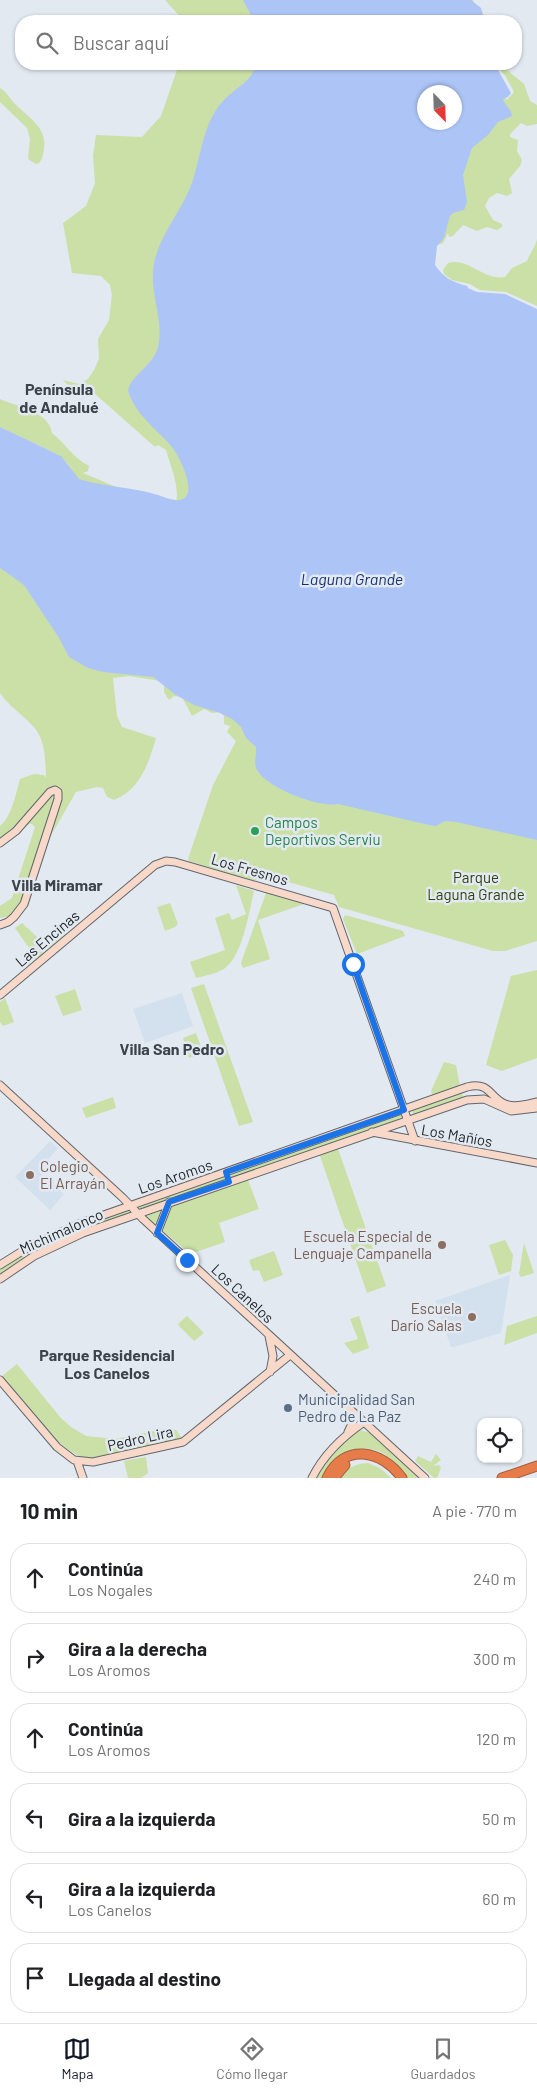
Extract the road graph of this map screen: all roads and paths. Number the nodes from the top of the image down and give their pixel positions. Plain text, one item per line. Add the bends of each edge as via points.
1 (0, 843) edge
2 (158, 863) joint
3 (0, 925) edge
4 (0, 995) edge
5 (0, 1084) edge
6 (463, 1089) junction
7 (467, 1100) junction
8 (537, 1102) edge
9 (537, 1108) edge
10 (404, 1110) junction
11 (408, 1120) junction
12 (372, 1132) junction
13 (415, 1141) junction
14 (313, 1142) junction
15 (316, 1152) junction
16 (537, 1162) edge
17 (226, 1172) junction
18 (229, 1182) junction
19 (169, 1202) junction
20 (130, 1206) junction
21 (137, 1214) junction
22 (157, 1233) junction
23 (0, 1266) edge
24 (0, 1279) edge
25 (269, 1335) junction
26 (290, 1355) junction
27 (269, 1372) junction
28 (0, 1380) edge
29 (356, 1416) junction
30 (364, 1422) junction
31 (348, 1432) junction
32 (76, 1461) junction
33 (537, 1466) edge
34 (83, 1478) edge
35 (312, 1478) edge
36 (327, 1478) edge
37 (334, 1478) edge
38 (395, 1478) edge
39 (402, 1478) edge
40 (425, 1478) edge
41 (502, 1478) edge

1 - 3 main road via 16,831 50,792 58,792 25,900 14,917
2 - 4 main road, Las Encinas
2 - 10 main road, Los Fresnos via 175,862 333,908
5 - 20 main road, Los Canelos
6 - 7 main road
6 - 8 main road, Los Aromos via 483,1087 510,1105
6 - 10 main road, Los Aromos
7 - 9 main road, Los Aromos via 484,1099 511,1111
7 - 11 main road, Los Aromos
10 - 11 main road
10 - 14 main road, Los Aromos
11 - 12 main road, Los Aromos
11 - 13 main road
12 - 13 main road, Los Mañíos
12 - 15 main road, Los Aromos
13 - 16 main road, Los Mañíos
14 - 15 main road
14 - 17 main road, Los Aromos
15 - 18 main road, Los Aromos
17 - 18 main road
17 - 20 main road, Los Aromos
18 - 19 main road, Los Aromos
19 - 21 main road, Los Aromos
19 - 22 main road
20 - 21 main road, Los Canelos
20 - 23 main road, Michimalonco via 54,1234
21 - 22 main road, Los Canelos
21 - 24 main road, Michimalonco via 52,1246
22 - 25 main road, Los Canelos
25 - 26 main road, Los Canelos
25 - 27 main road via 273,1356
26 - 27 main road, Pedro Lira
26 - 29 main road, Los Canelos
27 - 32 main road, Pedro Lira via 180,1444 101,1460
28 - 32 main road via 50,1440
29 - 30 main road, Los Canelos
29 - 31 main road
30 - 31 main road
30 - 40 main road, Los Canelos
31 - 35 main road via 326,1456
32 - 34 main road
33 - 41 highway
36 - 39 highway via 342,1460 364,1454 385,1460
37 - 38 highway via 345,1465 363,1460 381,1465

